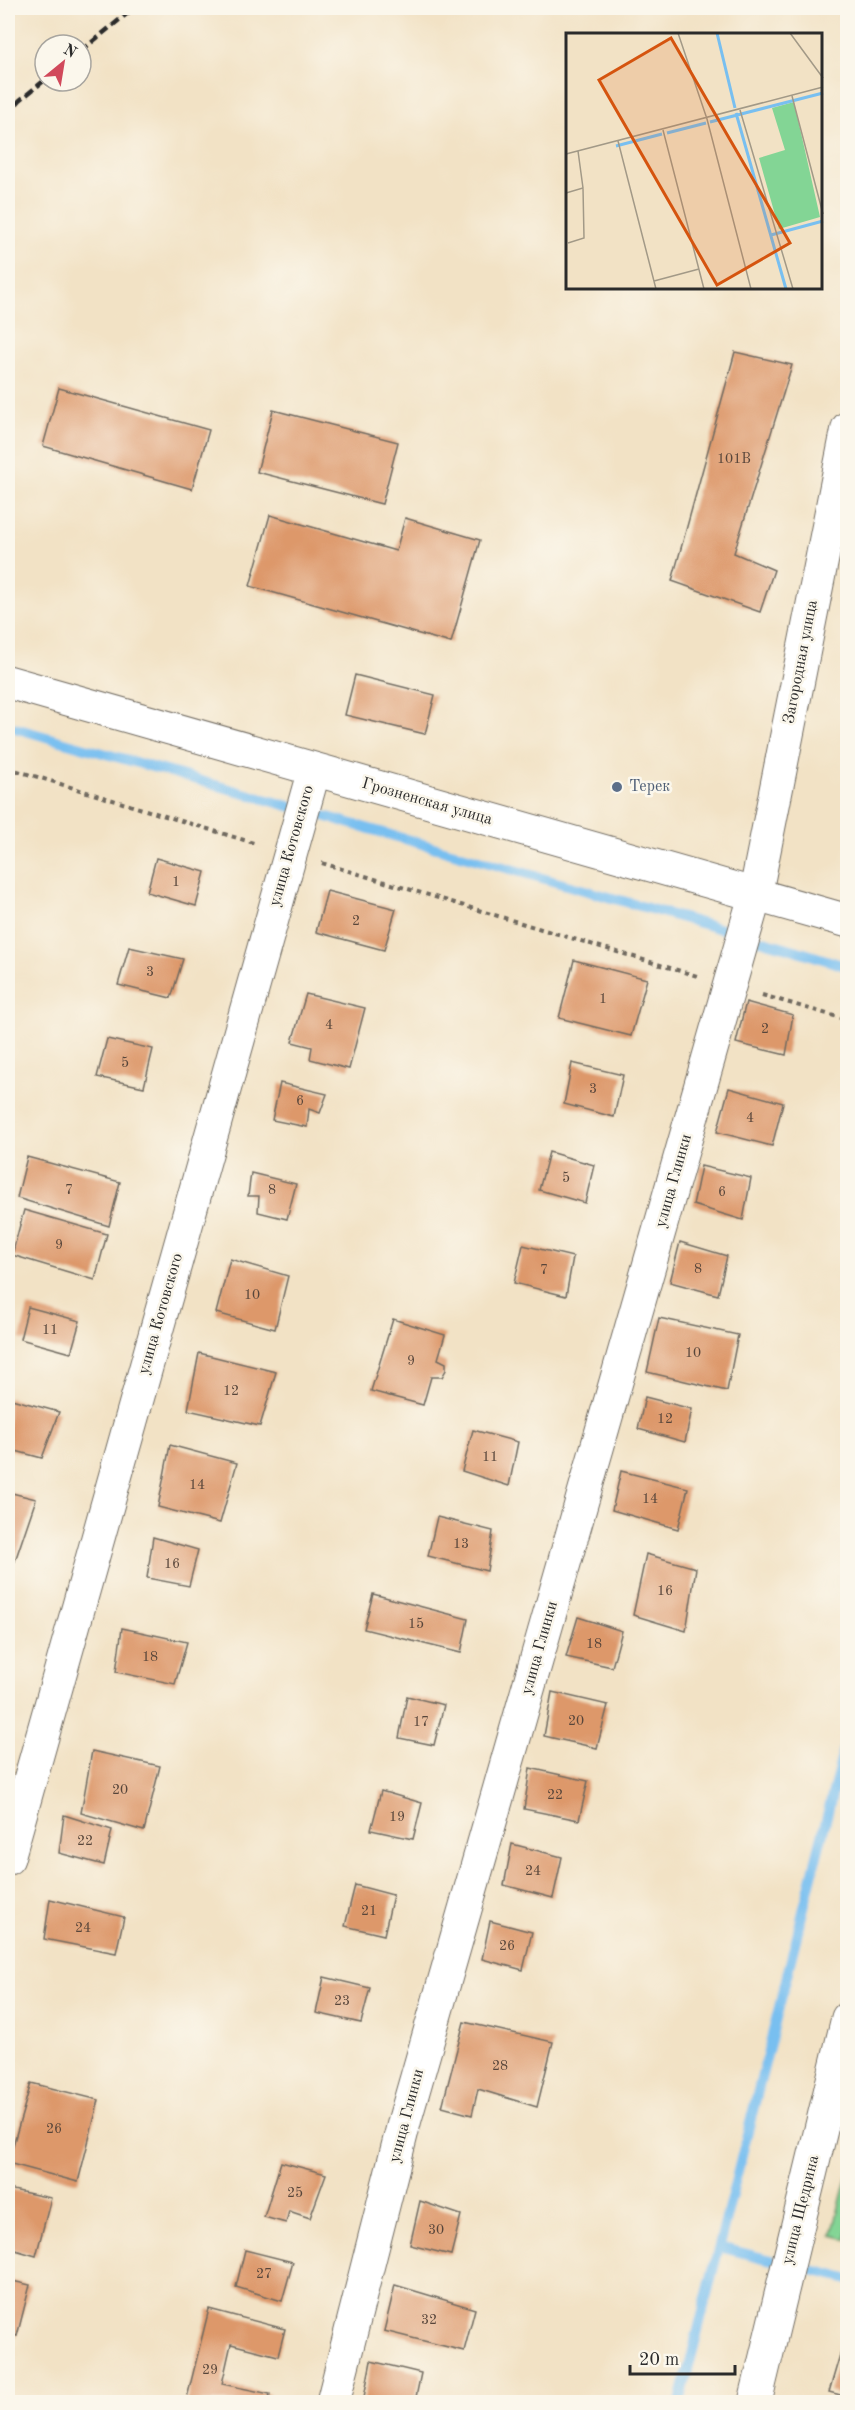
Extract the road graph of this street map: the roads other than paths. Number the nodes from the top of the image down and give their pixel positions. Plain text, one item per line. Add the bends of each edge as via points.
1 (848, 428) edge
2 (8, 682) edge
3 (314, 770) junction
4 (755, 896) junction
5 (848, 921) edge
6 (8, 1858) edge
7 (848, 2018) edge
8 (333, 2403) edge
9 (755, 2403) edge

1 - 4 street, Загородная улица
2 - 3 street, Грозненская улица
3 - 4 street, Грозненская улица
3 - 6 street, улица Котовского
4 - 5 street, Грозненская улица
4 - 8 street, улица Глинки via 405,2119
7 - 9 street, улица Щедрина

